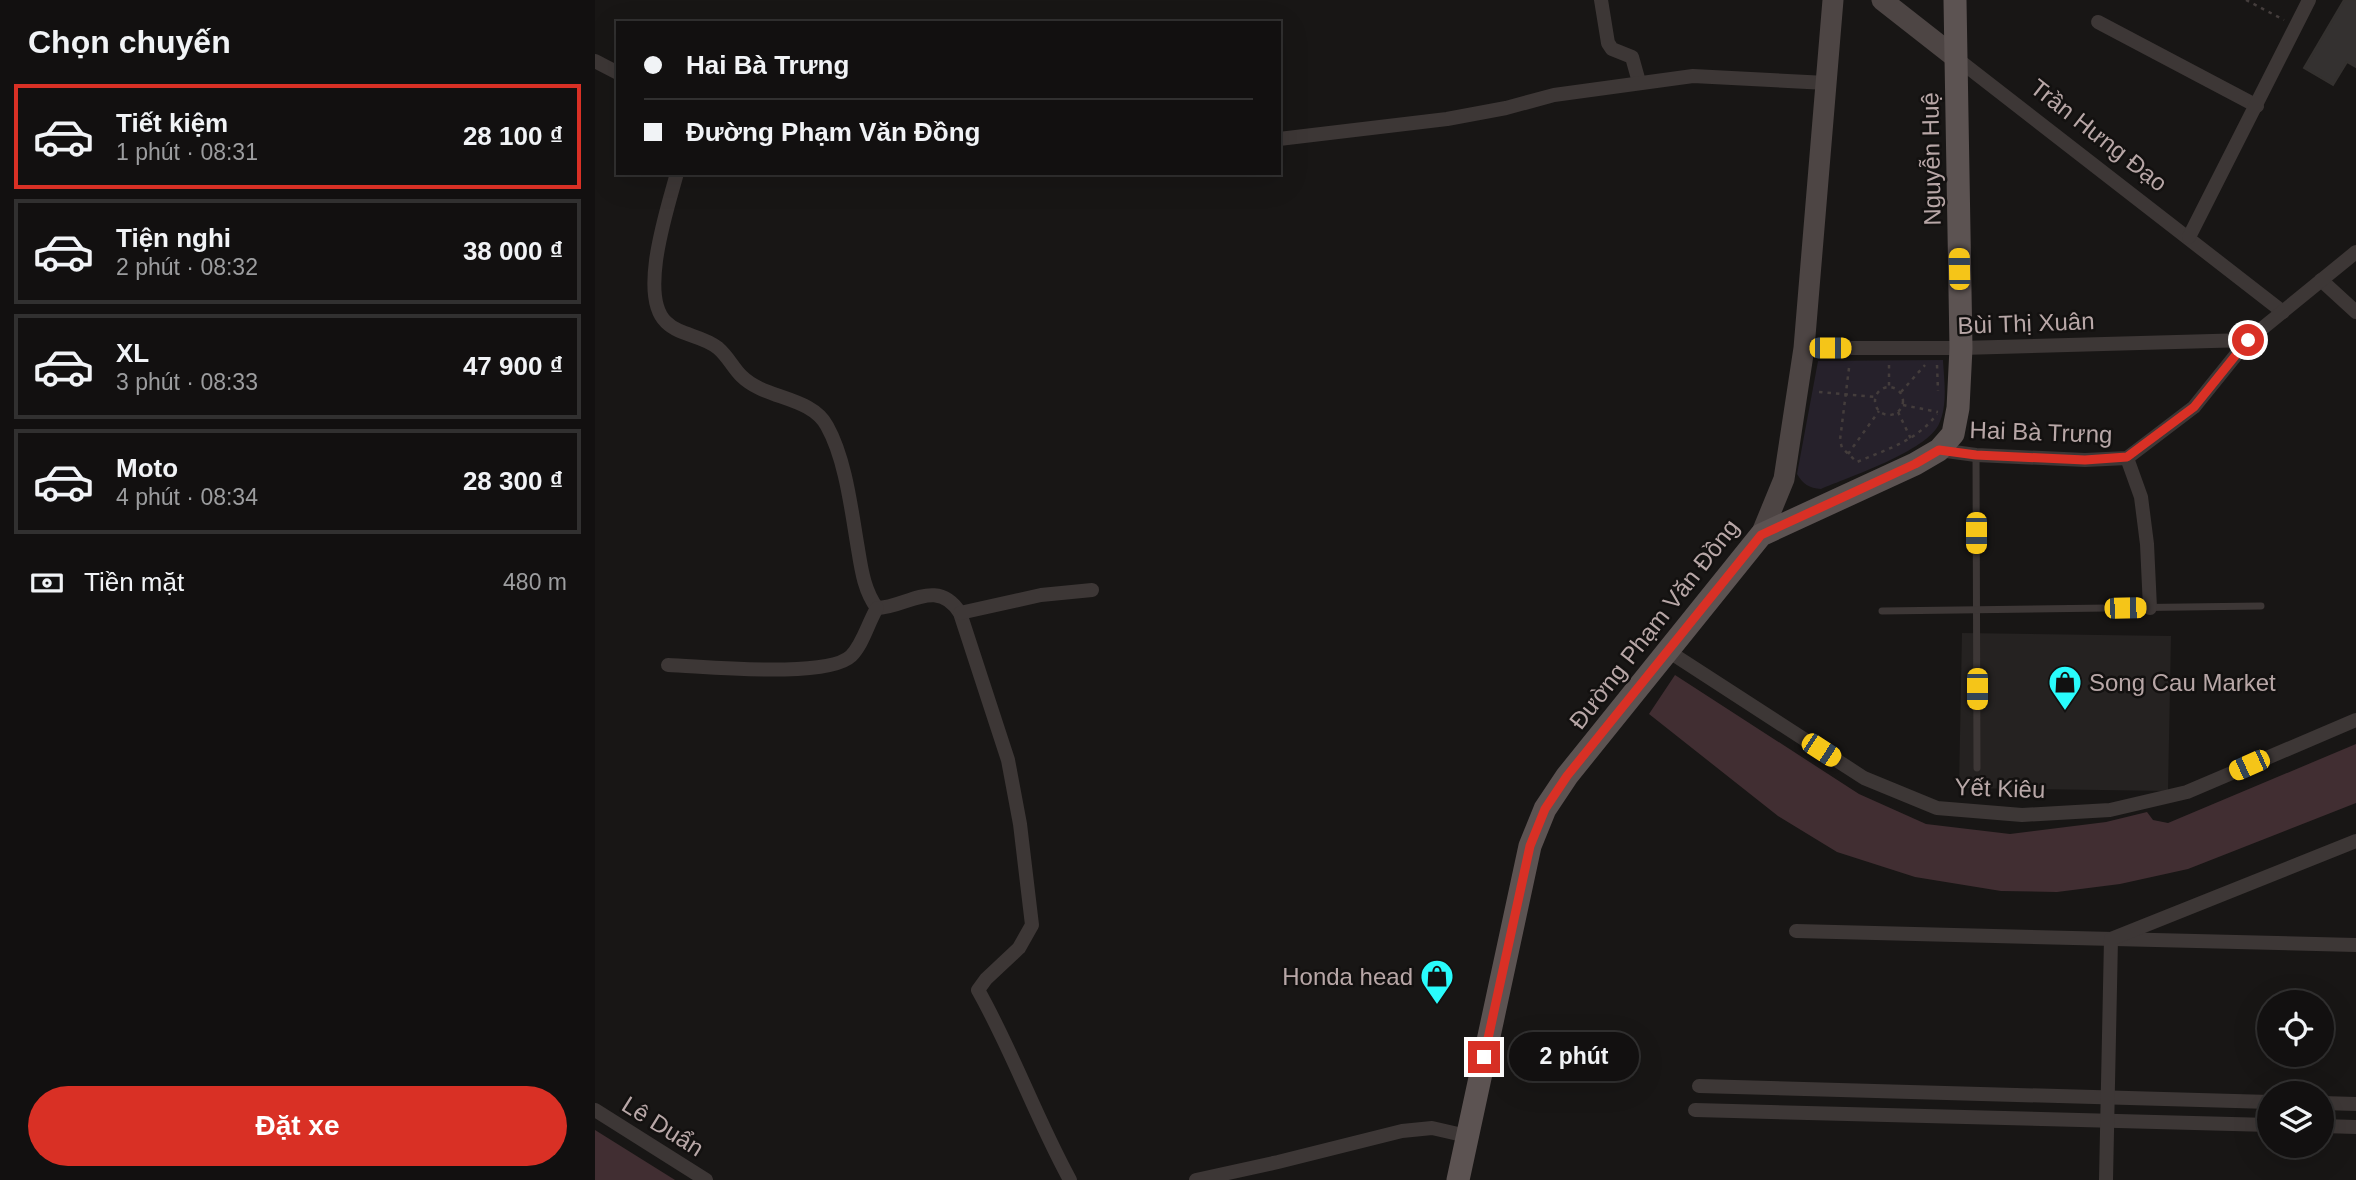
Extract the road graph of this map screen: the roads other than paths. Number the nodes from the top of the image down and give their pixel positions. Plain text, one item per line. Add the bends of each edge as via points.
1 (1601, 0) edge
2 (1833, 0) edge
3 (1882, 0) edge
4 (1955, 0) edge
5 (2309, 0) edge
6 (2098, 22) dead end
7 (1955, 58) junction
8 (595, 61) edge
9 (616, 73) edge
10 (1639, 82) junction
11 (1826, 83) junction
12 (2257, 106) junction
13 (1281, 139) edge
14 (676, 175) edge
15 (2189, 237) junction
16 (2356, 252) edge
17 (2321, 280) junction
18 (2283, 312) junction
19 (2356, 312) edge
20 (2248, 340) junction
21 (1804, 348) junction
22 (1961, 348) junction
23 (1939, 450) junction
24 (1976, 455) junction
25 (2127, 457) junction
26 (1761, 535) junction
27 (1093, 590) dead end
28 (2261, 606) dead end
29 (877, 608) junction
30 (2150, 608) junction
31 (1976, 610) junction
32 (1882, 611) dead end
33 (960, 613) junction
34 (1668, 651) junction
35 (668, 665) dead end
36 (2356, 720) edge
37 (1977, 768) dead end
38 (2356, 841) edge
39 (1796, 931) dead end
40 (2111, 939) junction
41 (2356, 945) edge
42 (1699, 1087) dead end
43 (2108, 1097) junction
44 (2257, 1101) edge
45 (2334, 1103) edge
46 (2356, 1104) edge
47 (1695, 1110) dead end
48 (595, 1111) edge
49 (2107, 1121) junction
50 (2257, 1125) edge
51 (2334, 1126) edge
52 (2356, 1127) edge
53 (1467, 1136) junction
54 (706, 1180) edge
55 (1070, 1180) edge
56 (1196, 1180) edge
57 (1458, 1180) edge
58 (2106, 1180) edge

1 - 10 street via 1608,43 1632,57
2 - 11 street, Đường Phạm Văn Đồng
3 - 7 street, Trần Hưng Đạo
4 - 7 main road, Nguyễn Huệ
5 - 12 street
6 - 12 street
7 - 15 street, Trần Hưng Đạo
7 - 22 main road, Nguyễn Huệ
8 - 9 street
10 - 11 street via 1693,76
10 - 13 street via 1447,119
11 - 21 street, Đường Phạm Văn Đồng
12 - 15 street
14 - 29 street via 654,264 656,300 663,319 674,329 718,348 742,379 819,414 846,481 863,579
15 - 18 street, Trần Hưng Đạo
16 - 17 street, Hai Bà Trưng
17 - 18 street, Hai Bà Trưng
17 - 19 street
18 - 20 street, Hai Bà Trưng
20 - 22 street, Bùi Thị Xuân
20 - 25 street, Hai Bà Trưng via 2194,407
21 - 22 street, Bùi Thị Xuân
21 - 26 street, Đường Phạm Văn Đồng via 1784,479
22 - 23 main road, Nguyễn Huệ via 1953,434
23 - 24 street, Hai Bà Trưng
23 - 26 main road
24 - 25 street, Hai Bà Trưng via 2085,460
24 - 31 lane
25 - 30 street via 2143,509
26 - 34 main road, Đường Phạm Văn Đồng
27 - 33 street via 1053,593
28 - 30 lane
29 - 33 street via 920,595 945,599
29 - 35 street via 853,654 842,663 794,670
30 - 31 lane
31 - 32 lane
31 - 37 lane
33 - 55 street via 1009,760 1032,925 1019,948 978,990 1002,1031
34 - 36 street, Yết Kiêu via 1864,778 1937,808 2022,815 2110,810 2187,792
34 - 53 main road, Đường Phạm Văn Đồng via 1545,809 1530,846
38 - 40 street
39 - 40 street
40 - 41 street
40 - 43 street
42 - 43 street
43 - 44 street
43 - 49 street
45 - 46 street
47 - 49 street
48 - 54 street, Lê Duẩn
49 - 50 street
49 - 58 street
51 - 52 street
53 - 56 street via 1432,1128 1402,1131
53 - 57 main road, Đường Phạm Văn Đồng

